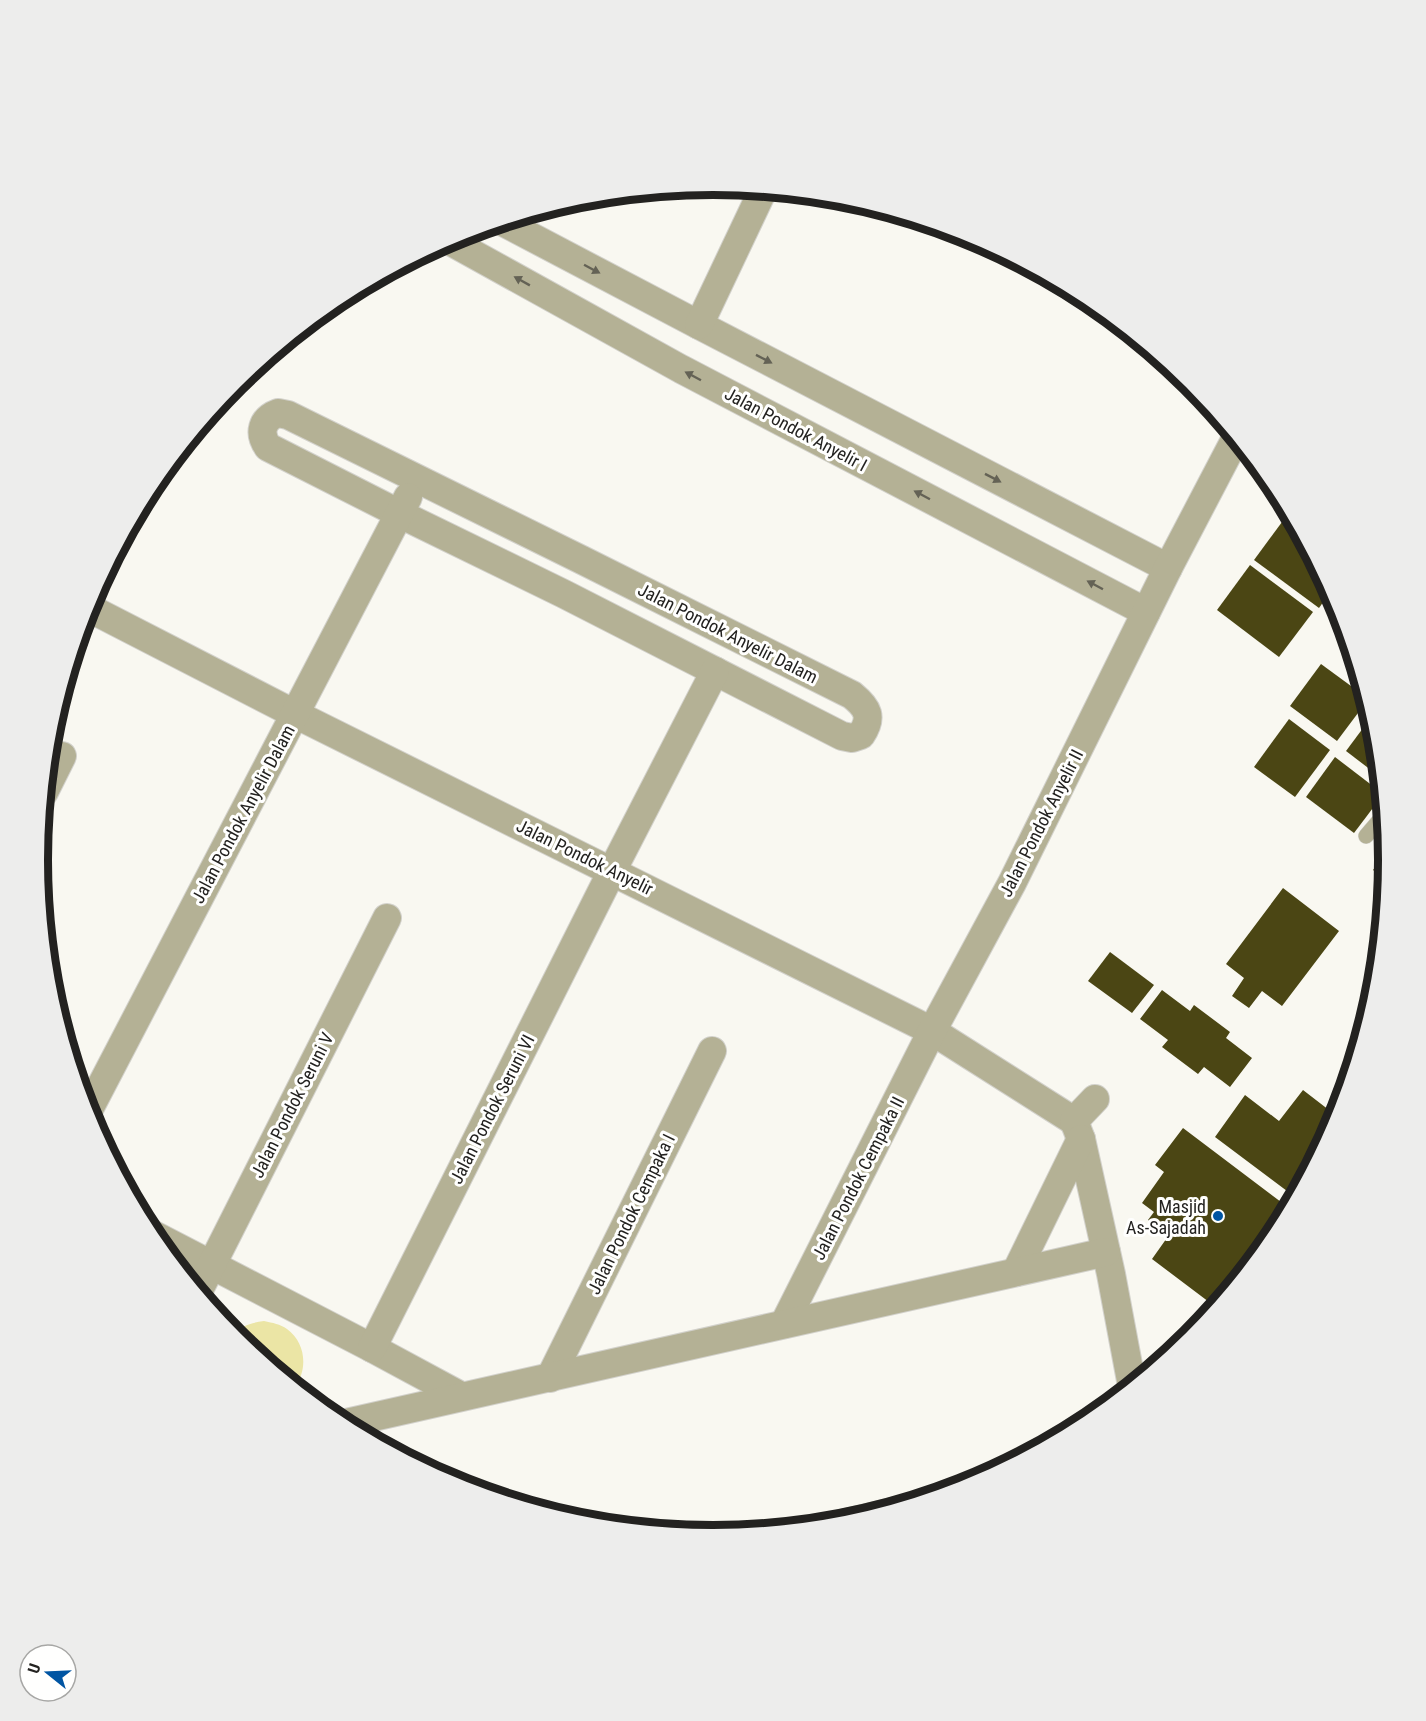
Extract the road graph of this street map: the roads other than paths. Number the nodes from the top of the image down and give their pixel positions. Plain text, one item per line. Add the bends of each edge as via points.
1 (760, 197) edge
2 (512, 227) edge
3 (459, 246) edge
4 (699, 325) junction
5 (1232, 445) edge
6 (417, 479) junction
7 (400, 514) junction
8 (582, 560) junction
9 (1168, 568) junction
10 (564, 594) junction
11 (97, 612) edge
12 (1146, 612) junction
13 (715, 671) junction
14 (295, 714) junction
15 (62, 756) dead end
16 (54, 771) edge
17 (1377, 823) edge
18 (1366, 836) dead end
19 (612, 871) junction
20 (387, 918) dead end
21 (932, 1031) junction
22 (712, 1051) dead end
23 (1095, 1099) dead end
24 (93, 1101) edge
25 (1078, 1130) junction
26 (170, 1244) edge
27 (1106, 1252) junction
28 (211, 1266) junction
29 (1016, 1272) junction
30 (202, 1285) edge
31 (784, 1324) junction
32 (372, 1348) junction
33 (550, 1378) junction
34 (1130, 1378) edge
35 (461, 1396) junction
36 (356, 1421) edge

1 - 4 street
2 -> 4 street
12 -> 3 street, Jalan Pondok Anyelir I via 681,369
4 -> 9 street
5 - 9 street, Jalan Pondok Anyelir II
6 - 7 street, Jalan Pondok Anyelir Dalam
6 - 7 street, Jalan Pondok Anyelir Dalam via 288,416 278,413 264,424 263,440 268,447
6 - 8 street, Jalan Pondok Anyelir Dalam
7 - 10 street, Jalan Pondok Anyelir Dalam
7 - 14 street, Jalan Pondok Anyelir Dalam
8 - 10 street
8 - 13 street, Jalan Pondok Anyelir Dalam via 852,695 868,714 867,726 861,735 842,736
9 - 12 street, Jalan Pondok Anyelir II
10 - 13 street, Jalan Pondok Anyelir Dalam
11 - 14 street, Jalan Pondok Anyelir
12 - 21 street, Jalan Pondok Anyelir II via 1012,883
13 - 19 street
14 - 19 street, Jalan Pondok Anyelir
14 - 24 street, Jalan Pondok Anyelir Dalam
15 - 16 street
17 - 18 lane
19 - 21 street, Jalan Pondok Anyelir
19 - 32 street, Jalan Pondok Seruni VI
20 - 28 street, Jalan Pondok Seruni V
21 - 25 street, Jalan Pondok Anyelir
21 - 31 street, Jalan Pondok Cempaka II
22 - 33 street, Jalan Pondok Cempaka I
23 - 25 street
25 - 27 street
25 - 29 street
26 - 28 street
27 - 29 street
27 - 34 street
28 - 30 street, Jalan Pondok Seruni V
28 - 32 street
29 - 31 street
31 - 33 street
32 - 35 street
33 - 35 street
35 - 36 street

